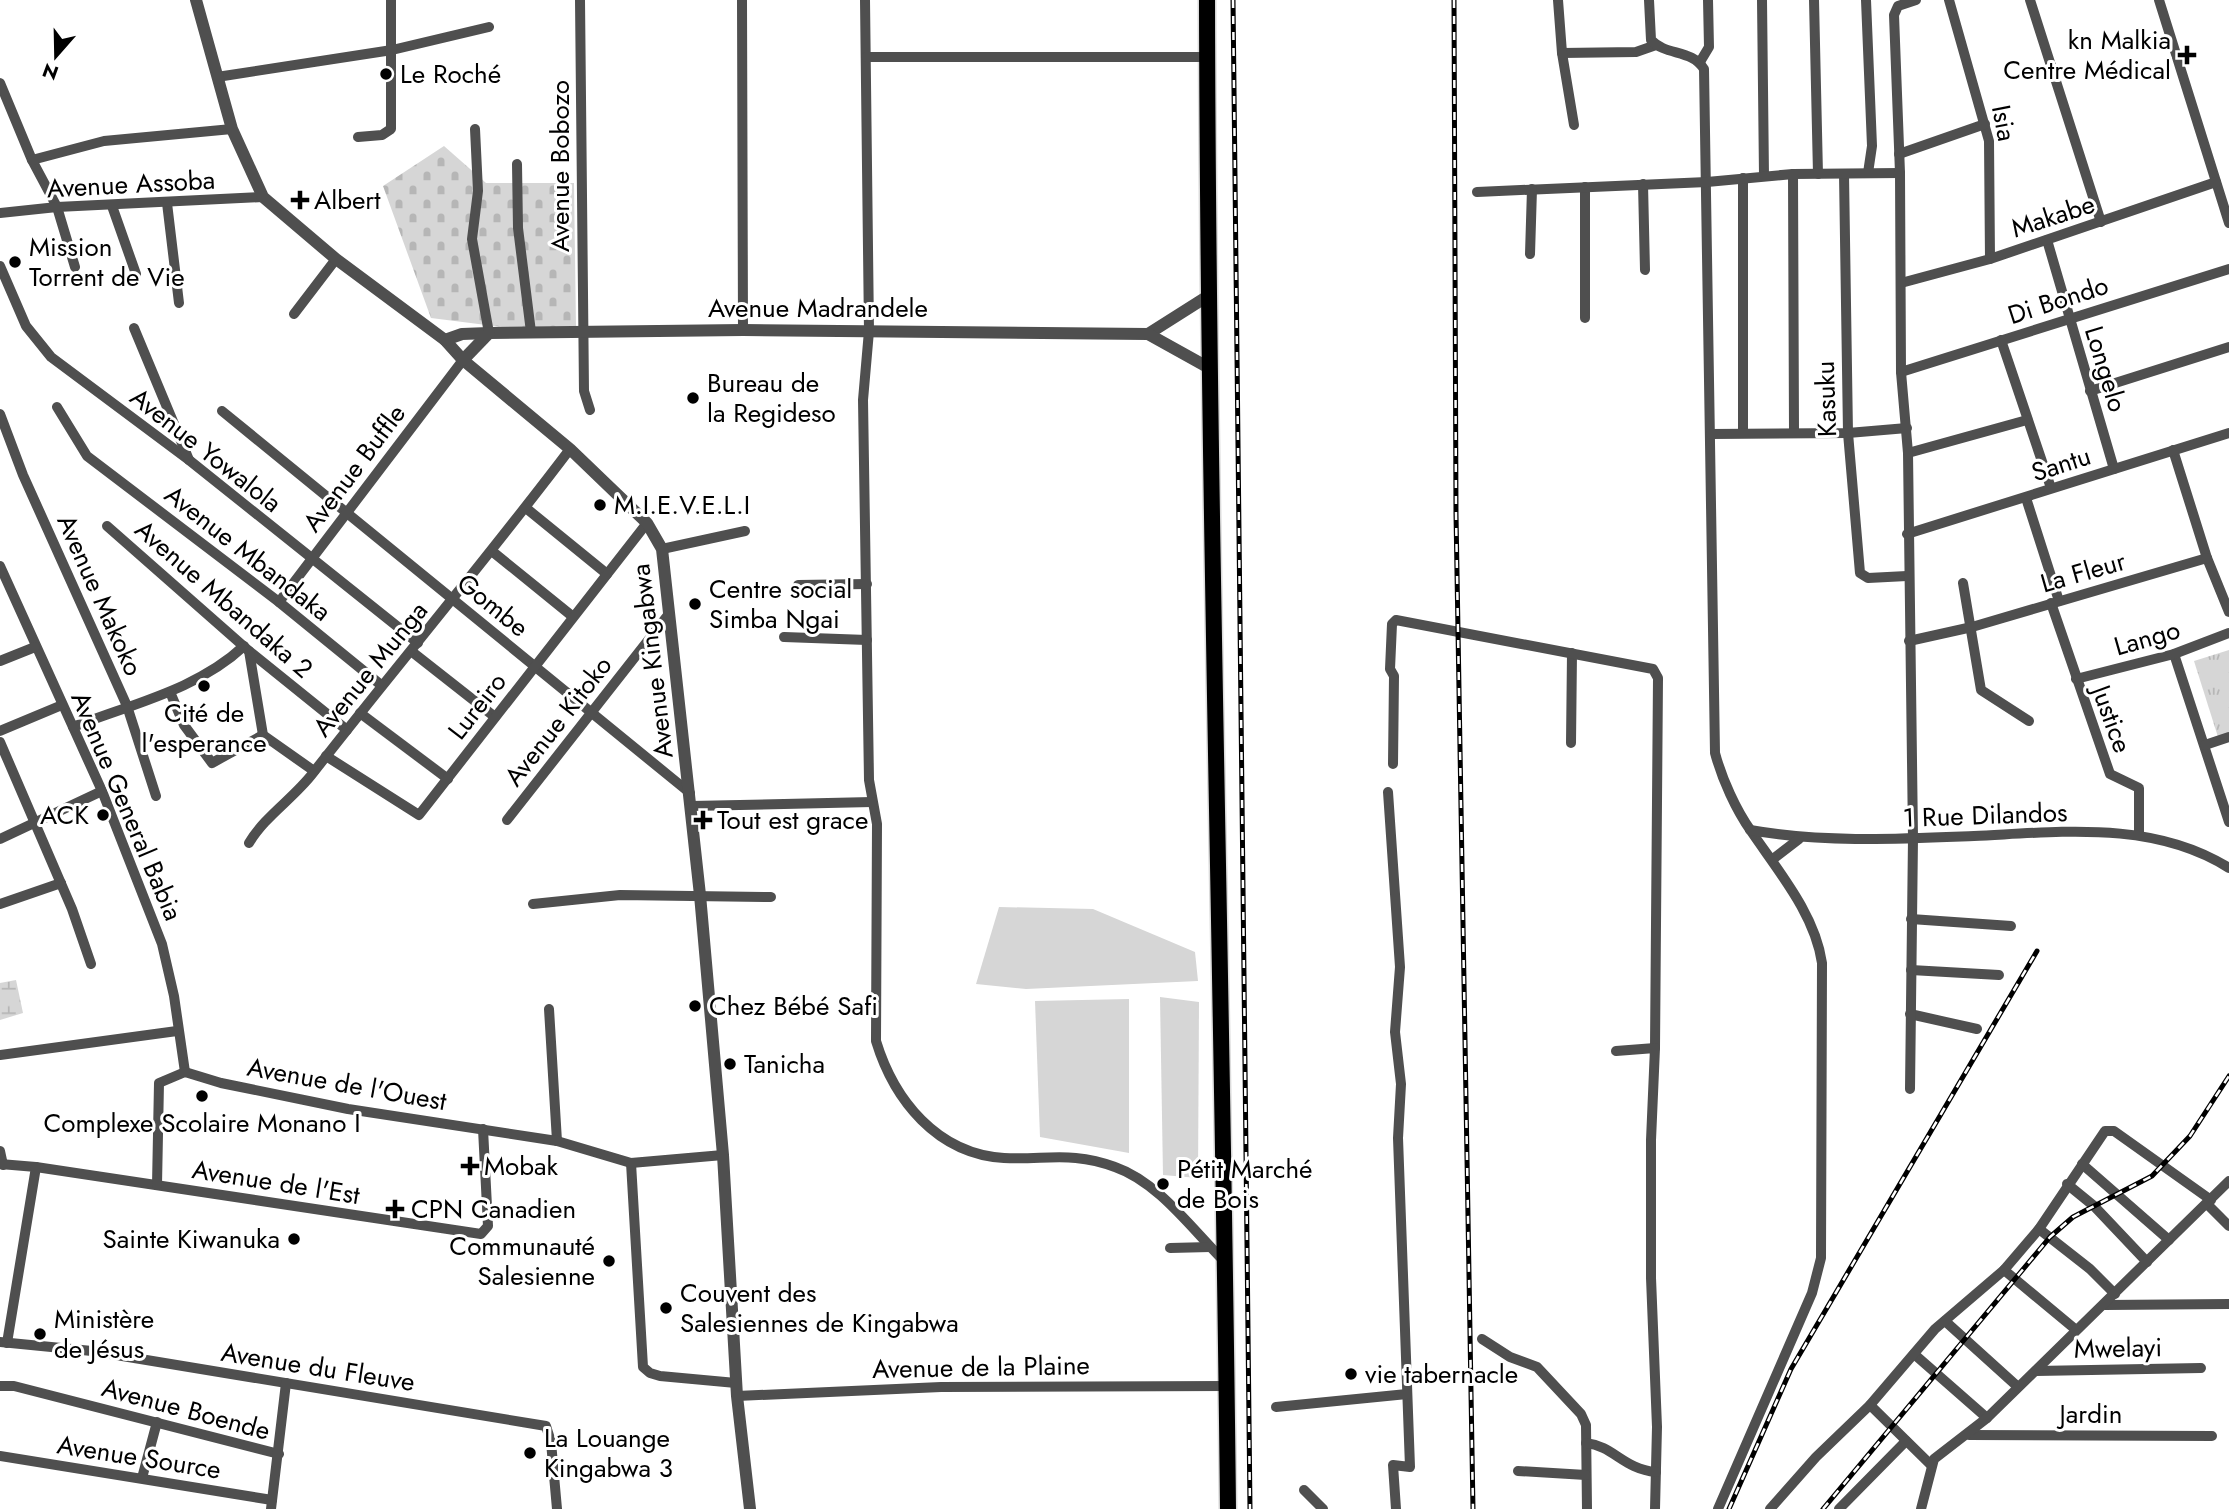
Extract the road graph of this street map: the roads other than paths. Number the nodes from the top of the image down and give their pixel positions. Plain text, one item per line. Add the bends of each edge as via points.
1 (196, 0) edge
2 (391, 0) edge
3 (580, 0) edge
4 (742, 0) edge
5 (865, 0) edge
6 (1207, 0) edge
7 (1558, 0) edge
8 (1648, 0) edge
9 (1708, 0) edge
10 (1762, 0) edge
11 (1814, 0) edge
12 (1866, 0) edge
13 (1916, 0) edge
14 (1949, 0) edge
15 (2029, 0) edge
16 (2159, 0) edge
17 (489, 27) dead end
18 (1656, 45) junction
19 (392, 50) junction
20 (1562, 53) junction
21 (866, 57) junction
22 (1207, 57) junction
23 (1700, 62) junction
24 (217, 77) junction
25 (0, 83) edge
26 (1985, 124) junction
27 (1574, 125) dead end
28 (232, 129) junction
29 (475, 129) dead end
30 (358, 137) dead end
31 (1899, 154) junction
32 (32, 160) junction
33 (517, 164) dead end
34 (1868, 173) junction
35 (1900, 173) junction
36 (1793, 174) junction
37 (1818, 174) junction
38 (1844, 174) junction
39 (1764, 176) junction
40 (1743, 178) junction
41 (1707, 182) junction
42 (2216, 182) junction
43 (1643, 184) junction
44 (1585, 187) junction
45 (1532, 189) junction
46 (1477, 192) dead end
47 (263, 197) junction
48 (167, 203) junction
49 (112, 206) junction
50 (57, 207) junction
51 (0, 214) edge
52 (2101, 222) junction
53 (2229, 223) edge
54 (2048, 240) junction
55 (1530, 254) dead end
56 (336, 259) junction
57 (1990, 259) junction
58 (0, 266) edge
59 (75, 267) dead end
60 (2229, 269) edge
61 (1644, 270) dead end
62 (136, 274) dead end
63 (1901, 283) junction
64 (1208, 296) junction
65 (179, 303) dead end
66 (294, 314) dead end
67 (1585, 318) dead end
68 (2069, 318) junction
69 (134, 328) dead end
70 (743, 330) junction
71 (583, 331) junction
72 (869, 331) junction
73 (531, 332) junction
74 (488, 333) junction
75 (1148, 334) junction
76 (445, 340) junction
77 (2001, 340) junction
78 (2229, 347) edge
79 (463, 360) junction
80 (1211, 369) junction
81 (1901, 372) junction
82 (2090, 391) junction
83 (57, 407) dead end
84 (590, 410) dead end
85 (222, 411) dead end
86 (0, 414) edge
87 (2027, 420) junction
88 (1907, 428) junction
89 (1794, 432) junction
90 (1743, 433) junction
91 (1848, 433) junction
92 (2229, 433) edge
93 (1711, 434) junction
94 (570, 449) junction
95 (2173, 450) junction
96 (1908, 453) junction
97 (189, 460) junction
98 (2114, 469) junction
99 (2051, 488) junction
100 (2026, 498) junction
101 (526, 508) junction
102 (346, 512) junction
103 (647, 523) junction
104 (107, 526) dead end
105 (745, 531) dead end
106 (1907, 534) junction
107 (662, 549) junction
108 (493, 552) junction
109 (2207, 558) junction
110 (311, 559) junction
111 (0, 566) edge
112 (607, 574) junction
113 (1907, 576) junction
114 (1963, 583) dead end
115 (867, 584) junction
116 (3, 585) edge
117 (798, 585) dead end
118 (453, 600) junction
119 (279, 602) junction
120 (2055, 602) junction
121 (2229, 612) edge
122 (668, 615) junction
123 (572, 616) junction
124 (1972, 627) junction
125 (2229, 633) edge
126 (784, 637) dead end
127 (867, 640) junction
128 (1909, 641) junction
129 (34, 647) junction
130 (414, 647) junction
131 (246, 648) junction
132 (1572, 653) junction
133 (2174, 654) junction
134 (0, 661) edge
135 (535, 666) junction
136 (2076, 679) junction
137 (381, 685) junction
138 (170, 692) junction
139 (62, 705) junction
140 (127, 706) junction
141 (590, 712) junction
142 (359, 713) junction
143 (495, 717) junction
144 (2029, 721) dead end
145 (73, 727) junction
146 (346, 730) junction
147 (0, 731) edge
148 (263, 735) junction
149 (2229, 737) edge
150 (0, 742) edge
151 (1571, 743) dead end
152 (2205, 745) junction
153 (326, 756) junction
154 (1393, 764) dead end
155 (314, 771) junction
156 (448, 779) junction
157 (102, 791) junction
158 (1388, 792) dead end
159 (156, 796) dead end
160 (691, 800) junction
161 (872, 802) junction
162 (507, 820) dead end
163 (2229, 822) edge
164 (34, 824) junction
165 (1750, 830) junction
166 (2139, 834) junction
167 (1913, 838) junction
168 (0, 839) edge
169 (1799, 839) junction
170 (249, 843) dead end
171 (1773, 859) junction
172 (2229, 868) edge
173 (61, 883) junction
174 (700, 895) junction
175 (771, 897) dead end
176 (0, 904) edge
177 (533, 904) dead end
178 (1911, 919) junction
179 (2011, 926) dead end
180 (91, 964) dead end
181 (1911, 970) junction
182 (1999, 975) dead end
183 (549, 1009) dead end
184 (1910, 1014) junction
185 (1977, 1029) dead end
186 (177, 1031) junction
187 (1655, 1048) junction
188 (1616, 1051) dead end
189 (0, 1055) edge
190 (185, 1072) junction
191 (1910, 1089) dead end
192 (482, 1129) junction
193 (557, 1141) junction
194 (0, 1151) edge
195 (723, 1154) junction
196 (631, 1163) junction
197 (2082, 1164) junction
198 (2, 1165) edge
199 (36, 1167) junction
200 (2229, 1181) edge
201 (2067, 1184) junction
202 (157, 1185) junction
203 (2209, 1202) junction
204 (2229, 1226) edge
205 (2039, 1229) junction
206 (2169, 1240) junction
207 (1210, 1247) junction
208 (1170, 1248) dead end
209 (1223, 1260) junction
210 (2147, 1262) junction
211 (2004, 1270) junction
212 (2115, 1294) junction
213 (2229, 1304) edge
214 (2105, 1305) junction
215 (1945, 1321) junction
216 (2075, 1329) junction
217 (1482, 1339) dead end
218 (3, 1342) edge
219 (1914, 1354) junction
220 (2201, 1368) dead end
221 (2036, 1371) junction
222 (286, 1383) junction
223 (0, 1386) edge
224 (1227, 1387) junction
225 (2018, 1387) junction
226 (736, 1389) junction
227 (1407, 1394) junction
228 (1870, 1405) junction
229 (1276, 1407) dead end
230 (1987, 1418) junction
231 (157, 1422) junction
232 (1969, 1435) junction
233 (2212, 1436) dead end
234 (1906, 1441) junction
235 (1586, 1443) junction
236 (279, 1454) junction
237 (0, 1456) edge
238 (1931, 1465) junction
239 (1518, 1471) dead end
240 (1656, 1472) junction
241 (1586, 1475) junction
242 (142, 1478) junction
243 (1304, 1490) dead end
244 (272, 1504) edge
245 (557, 1509) edge
246 (750, 1509) edge
247 (1228, 1509) edge
248 (1323, 1509) edge
249 (1395, 1509) edge
250 (1587, 1509) edge
251 (1655, 1509) edge
252 (1718, 1509) edge
253 (1770, 1509) edge
254 (1839, 1509) edge
255 (1921, 1509) edge

1 - 24 street, Avenue Kingabwa
2 - 19 street
3 - 71 street, Avenue Bobozo
4 - 70 street
5 - 21 street
6 - 22 main road
7 - 20 street
8 - 18 street via 1649,34
9 - 23 street via 1709,47
10 - 39 street
11 - 37 street
12 - 34 street via 1872,146
13 - 31 street via 1896,10
14 - 26 street, Isia
15 - 52 street
16 - 42 street
17 - 19 street
18 - 20 street via 1636,52
18 - 23 street
19 - 24 street
19 - 30 street via 391,129 382,135
20 - 27 street
21 - 22 street
21 - 72 street
22 - 64 main road
23 - 41 street via 1704,69
24 - 28 street, Avenue Kingabwa
25 - 32 street
26 - 31 street
26 - 57 street, Isia
28 - 32 street via 104,141
28 - 47 street, Avenue Kingabwa
29 - 74 street via 478,191 472,239
31 - 35 street
32 - 50 street
33 - 73 street via 518,228
34 - 35 street
34 - 38 street
35 - 63 street
36 - 37 street
36 - 39 street
36 - 89 street
37 - 38 street
38 - 91 street, Kasuku
39 - 40 street
40 - 41 street
40 - 90 street
41 - 43 street
41 - 93 street
42 - 52 street, Makabe
42 - 53 street
43 - 44 street
43 - 61 street
44 - 45 street
44 - 67 street
45 - 46 street
45 - 55 street
47 - 48 street, Avenue Assoba
47 - 56 street, Avenue Kingabwa
48 - 49 street, Avenue Assoba
48 - 65 street
49 - 50 street, Avenue Assoba
49 - 62 street
50 - 51 street, Avenue Assoba
50 - 59 street
52 - 54 street, Makabe
54 - 57 street, Makabe
54 - 68 street, Longelo
56 - 66 street
56 - 76 street, Avenue Kingabwa
57 - 63 street, Makabe
58 - 97 street, Avenue Yowalola via 37,344
60 - 68 street, Di Bondo
63 - 81 street
64 - 75 street
64 - 80 main road
68 - 77 street, Di Bondo
68 - 82 street, Longelo
69 - 97 street
70 - 71 street, Avenue Madrandele
70 - 72 street, Avenue Madrandele
71 - 73 street, Avenue Madrandele
71 - 84 street, Avenue Bobozo via 584,391
72 - 75 street, Avenue Madrandele
72 - 115 street via 863,400
73 - 74 street, Avenue Madrandele
74 - 76 street, Avenue Madrandele
74 - 79 street
75 - 80 street
76 - 79 street, Avenue Kingabwa
77 - 81 street, Di Bondo
77 - 87 street
78 - 82 street
79 - 94 street, Avenue Kingabwa
79 - 102 street, Avenue Buffle
80 - 209 main road
81 - 88 street
82 - 98 street, Longelo
83 - 119 street, Avenue Mbandaka via 86,456
85 - 102 street, Gombe
86 - 140 street, Avenue Makoko
87 - 96 street
87 - 99 street
88 - 91 street
88 - 96 street
89 - 90 street
89 - 91 street
90 - 93 street
91 - 113 street, Kasuku via 1860,573 1868,578
92 - 95 street, Santu
93 - 165 street via 1715,754
94 - 101 street, Avenue Munga
94 - 103 street, Avenue Kingabwa
95 - 98 street, Santu
95 - 109 street
96 - 106 street
97 - 110 street, Avenue Yowalola
98 - 99 street, Santu
99 - 100 street, Santu
100 - 106 street, Santu
100 - 120 street, Justice
101 - 108 street, Avenue Munga
101 - 112 street
102 - 110 street, Avenue Buffle
102 - 118 street, Gombe
103 - 107 street, Avenue Kingabwa
103 - 112 street, Lureiro
104 - 131 street, Avenue Mbandaka 2
105 - 107 street
106 - 113 street
107 - 122 street, Avenue Kingabwa
108 - 118 street, Avenue Munga
108 - 123 street
109 - 120 street, La Fleur
109 - 121 street
110 - 119 street, Avenue Buffle
110 - 130 street, Avenue Yowalola
111 - 116 street, Avenue General Babia
112 - 123 street, Lureiro
113 - 128 street
114 - 124 street
115 - 117 street
115 - 127 street
116 - 129 street, Avenue General Babia
118 - 130 street, Avenue Munga
118 - 135 street, Gombe
119 - 137 street, Avenue Mbandaka
120 - 124 street, La Fleur
120 - 136 street, Justice
122 - 141 street, Avenue Kitoko
122 - 160 street, Avenue Kingabwa
123 - 135 street, Lureiro
124 - 128 street, La Fleur
124 - 144 street via 1982,690
125 - 133 street, Lango
126 - 127 street
127 - 161 street
128 - 167 street
129 - 134 street
129 - 139 street, Avenue General Babia
130 - 137 street, Avenue Munga
130 - 143 street, Avenue Yowalola
131 - 138 street
131 - 146 street, Avenue Mbandaka 2
131 - 148 street
132 - 151 street
132 - 154 street via 1396,620 1390,669 1394,676
132 - 187 street via 1643,665 1653,669 1658,678
133 - 136 street, Lango
133 - 152 street
135 - 141 street, Gombe
135 - 143 street, Lureiro
136 - 166 street, Justice via 2110,774 2139,788
137 - 142 street, Avenue Munga
138 - 140 street
138 - 148 street via 184,725 212,763
139 - 145 street, Avenue General Babia
139 - 147 street
140 - 145 street
140 - 159 street, Avenue Makoko
141 - 160 street, Gombe
141 - 162 street, Avenue Kitoko
142 - 146 street, Avenue Munga
142 - 156 street
143 - 156 street, Lureiro
145 - 157 street, Avenue General Babia
146 - 153 street, Avenue Munga
148 - 155 street
149 - 152 street
150 - 164 street
152 - 163 street
153 - 155 street, Avenue Munga
153 - 156 street, Lureiro via 419,815
155 - 170 street, Avenue Munga
157 - 164 street
157 - 186 street, Avenue General Babia via 162,944
158 - 227 street via 1400,967 1395,1032 1401,1084 1398,1138
160 - 161 street
160 - 174 street, Avenue Kingabwa
161 - 207 street via 877,824 876,1041 885,1070 910,1111 961,1147 984,1155 1078,1156 1117,1167 1147,1184
164 - 168 street
164 - 173 street
165 - 169 street, 1 Rue Dilandos
165 - 171 street
166 - 167 street, 1 Rue Dilandos
166 - 172 street, 1 Rue Dilandos via 2183,846
167 - 169 street, 1 Rue Dilandos
167 - 178 street
169 - 171 street
171 - 252 street via 1814,934 1822,963 1821,1258 1812,1293
173 - 176 street
173 - 180 street
174 - 175 street
174 - 177 street via 620,895
174 - 195 street, Avenue Kingabwa
178 - 179 street
178 - 181 street
181 - 182 street
181 - 184 street
183 - 193 street
184 - 185 street
184 - 191 street
186 - 189 street
186 - 190 street, Avenue General Babia
187 - 188 street
187 - 240 street via 1651,1140
190 - 192 street, Avenue de l'Ouest via 348,1110
190 - 202 street via 159,1083
192 - 193 street, Avenue de l'Ouest
192 - 202 street, Avenue de l'Est via 488,1226 481,1234
193 - 196 street, Avenue de l'Ouest
194 - 198 street
195 - 196 street, Avenue de l'Ouest
195 - 226 street, Avenue Kingabwa
196 - 226 street, Avenue de la Plaine via 643,1367 650,1373
197 - 201 street
197 - 203 street via 2105,1131 2115,1131
197 - 206 street
198 - 199 street, Avenue de l'Est
199 - 202 street, Avenue de l'Est
199 - 218 street
200 - 203 street
201 - 205 street
201 - 210 street
203 - 204 street
203 - 206 street
205 - 211 street
205 - 212 street
206 - 210 street
207 - 208 street
207 - 209 street
209 - 224 main road
210 - 212 street
211 - 215 street
211 - 216 street
212 - 214 street
213 - 214 street
214 - 216 street
215 - 219 street
215 - 225 street
216 - 221 street
217 - 235 street via 1510,1357 1538,1367 1581,1414
218 - 222 street, Avenue du Fleuve via 92,1351
219 - 228 street
219 - 230 street
220 - 221 street, Mwelayi
221 - 225 street
222 - 236 street
222 - 245 street, Avenue du Fleuve via 546,1426
223 - 231 street, Avenue Boende
224 - 226 street, Avenue de la Plaine
224 - 247 main road
225 - 230 street
226 - 246 street, Avenue Kingabwa
227 - 229 street
227 - 249 street via 1410,1467 1393,1465
228 - 234 street
228 - 253 street via 1815,1457
230 - 232 street
231 - 236 street, Avenue Boende
231 - 242 street
232 - 233 street, Jardin
232 - 238 street
234 - 238 street
234 - 254 street
235 - 240 street via 1601,1445 1634,1468
235 - 241 street
236 - 244 street
237 - 242 street, Avenue Source
238 - 255 street
239 - 241 street
240 - 251 street
241 - 250 street
242 - 244 street, Avenue Source
243 - 248 street

